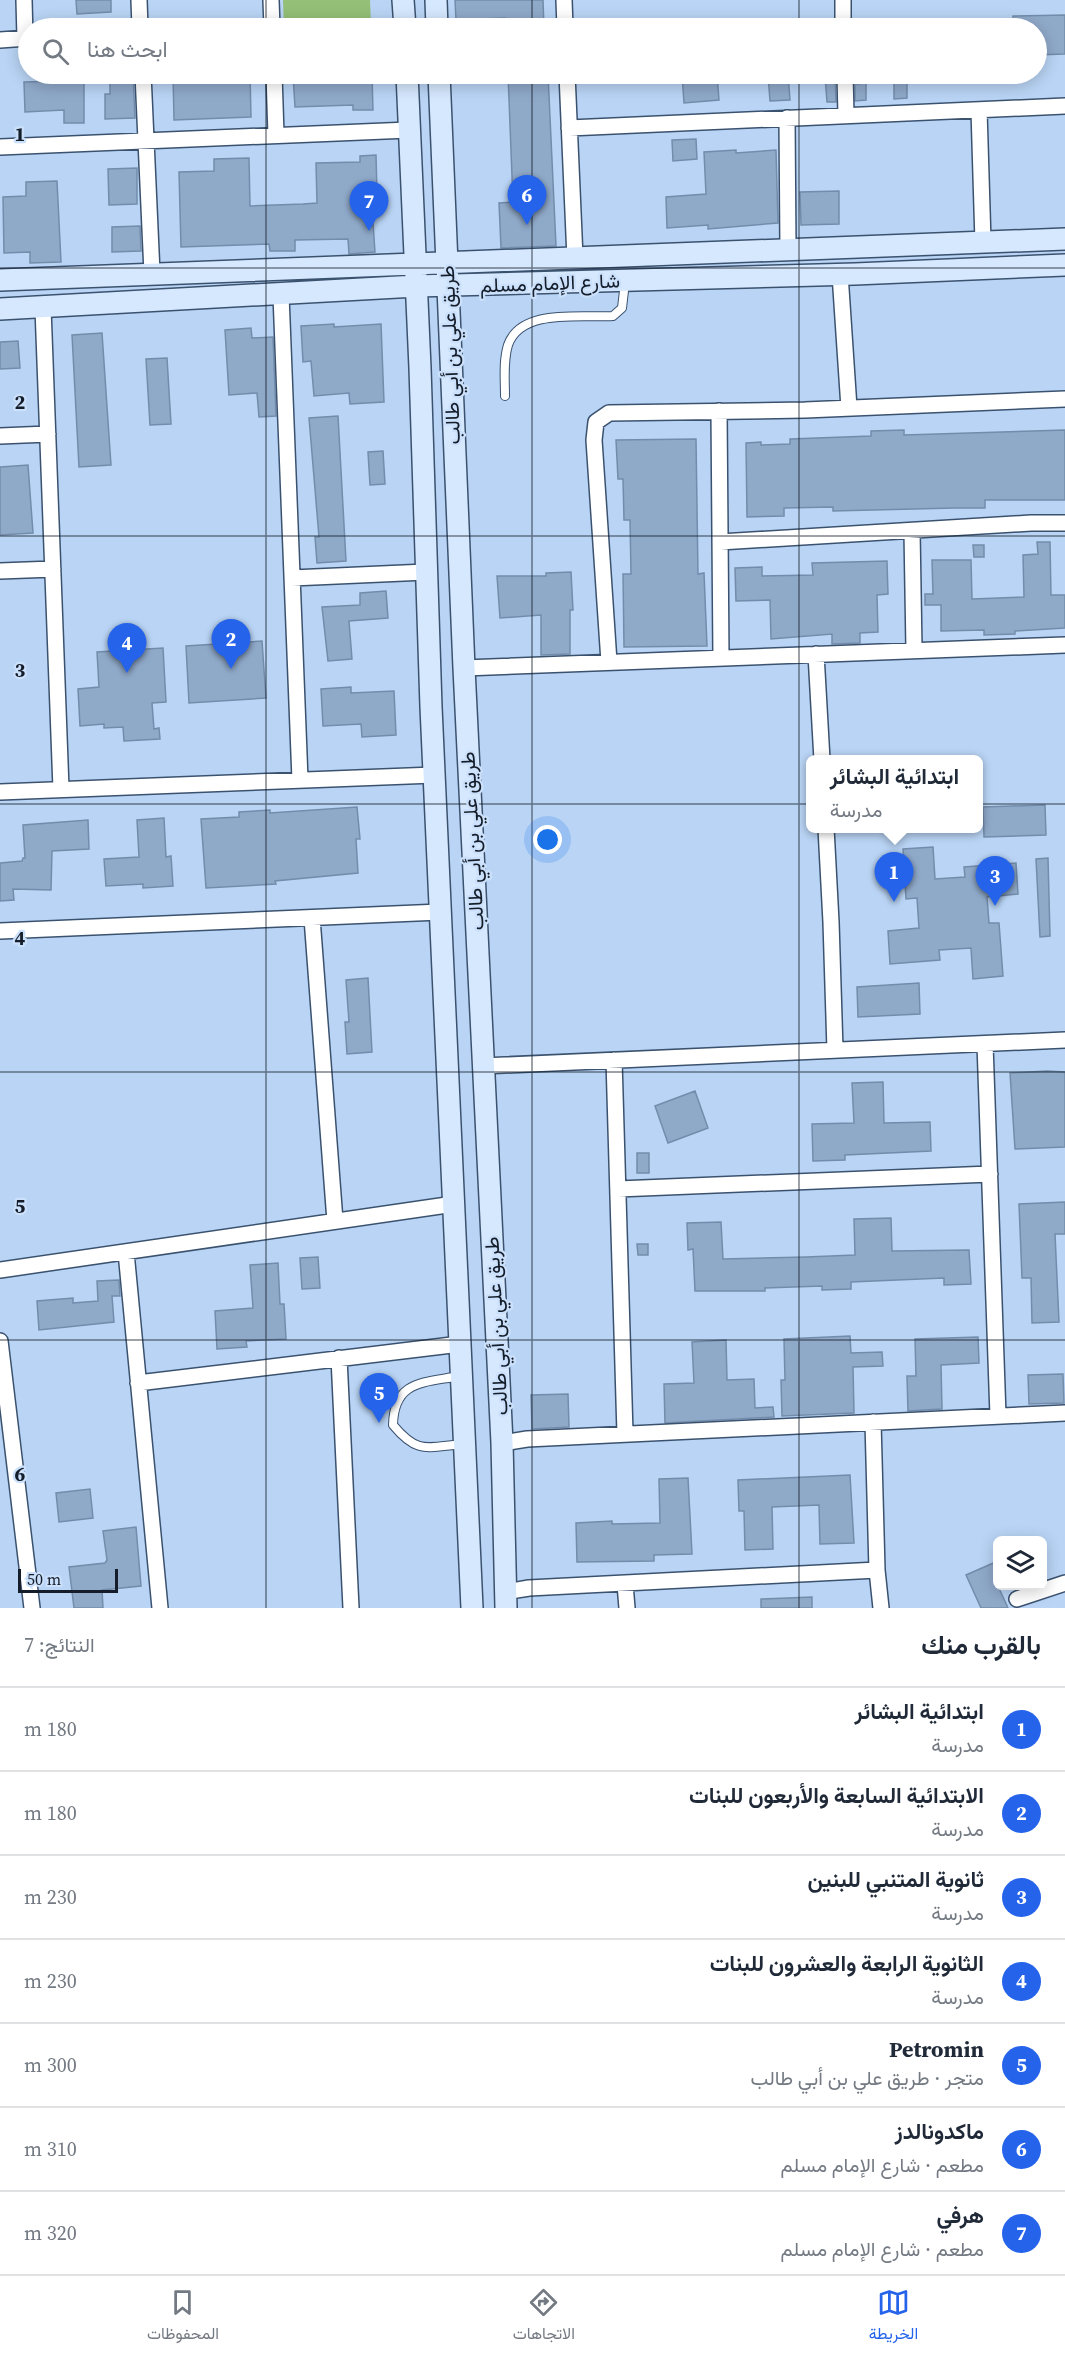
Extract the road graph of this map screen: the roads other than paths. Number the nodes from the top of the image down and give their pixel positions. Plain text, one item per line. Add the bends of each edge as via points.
1 (24, 0) edge
2 (139, 0) edge
3 (271, 0) edge
4 (403, 0) edge
5 (436, 0) edge
6 (564, 0) edge
7 (843, 0) edge
8 (25, 18) edge
9 (140, 18) edge
10 (272, 18) edge
11 (404, 18) edge
12 (437, 18) edge
13 (565, 18) edge
14 (843, 18) edge
15 (18, 39) edge
16 (0, 40) edge
17 (144, 84) edge
18 (274, 84) edge
19 (407, 84) edge
20 (439, 84) edge
21 (567, 84) edge
22 (845, 84) edge
23 (1065, 106) edge
24 (979, 110) junction
25 (846, 116) junction
26 (787, 118) junction
27 (569, 128) junction
28 (409, 130) junction
29 (276, 135) junction
30 (147, 141) junction
31 (0, 147) edge
32 (1065, 239) edge
33 (983, 242) junction
34 (788, 250) junction
35 (575, 258) junction
36 (415, 264) junction
37 (447, 264) junction
38 (1065, 265) edge
39 (152, 273) junction
40 (840, 274) junction
41 (0, 280) edge
42 (625, 281) junction
43 (416, 286) junction
44 (447, 286) junction
45 (281, 295) junction
46 (43, 308) junction
47 (0, 309) edge
48 (505, 396) dead end
49 (1065, 399) edge
50 (849, 408) junction
51 (719, 411) junction
52 (48, 434) junction
53 (0, 436) edge
54 (1065, 523) edge
55 (912, 531) junction
56 (720, 542) junction
57 (53, 569) junction
58 (0, 571) edge
59 (426, 572) junction
60 (292, 578) junction
61 (1065, 645) edge
62 (914, 650) junction
63 (816, 654) junction
64 (721, 658) junction
65 (609, 663) junction
66 (464, 668) junction
67 (822, 755) edge
68 (434, 776) junction
69 (300, 780) junction
70 (61, 789) junction
71 (0, 792) edge
72 (826, 833) edge
73 (440, 912) junction
74 (312, 918) junction
75 (0, 931) edge
76 (1065, 1040) edge
77 (985, 1044) junction
78 (835, 1050) junction
79 (614, 1060) junction
80 (483, 1066) junction
81 (990, 1174) junction
82 (618, 1189) junction
83 (453, 1204) junction
84 (335, 1221) junction
85 (126, 1252) junction
86 (0, 1270) edge
87 (460, 1344) junction
88 (0, 1347) edge
89 (339, 1359) junction
90 (461, 1376) junction
91 (138, 1383) junction
92 (1065, 1413) edge
93 (999, 1416) junction
94 (873, 1422) junction
95 (625, 1434) junction
96 (502, 1443) junction
97 (465, 1444) junction
98 (878, 1570) junction
99 (1065, 1583) edge
100 (625, 1584) junction
101 (1017, 1599) dead end
102 (506, 1600) edge
103 (32, 1608) edge
104 (160, 1608) edge
105 (351, 1608) edge
106 (472, 1608) edge
107 (627, 1608) edge
108 (881, 1608) edge

1 - 8 street
2 - 9 street
3 - 10 street
4 - 11 main road
5 - 12 main road
6 - 13 street
7 - 14 street
15 - 16 street
17 - 30 street
18 - 29 street
19 - 28 main road, طريق علي بن أبي طالب
20 - 37 main road, طريق علي بن أبي طالب
21 - 27 street
22 - 25 street
23 - 24 street
24 - 25 street
24 - 33 street
25 - 26 street
26 - 27 street
26 - 34 street
27 - 35 street
28 - 29 street
28 - 36 main road, طريق علي بن أبي طالب
29 - 30 street
30 - 31 street
30 - 39 street
32 - 33 main road, شارع الإمام مسلم
33 - 34 main road, شارع الإمام مسلم
34 - 35 main road, شارع الإمام مسلم
35 - 37 main road, شارع الإمام مسلم
36 - 37 main road, شارع الإمام مسلم
36 - 39 main road, شارع الإمام مسلم
36 - 43 main road, طريق علي بن أبي طالب
37 - 44 main road, طريق علي بن أبي طالب
38 - 40 main road, شارع الإمام مسلم
39 - 41 main road, شارع الإمام مسلم
40 - 42 main road, شارع الإمام مسلم
40 - 50 street
42 - 44 main road, شارع الإمام مسلم
42 - 48 lane via 622,308 613,316 532,321 515,330 507,346
43 - 44 main road, شارع الإمام مسلم
43 - 45 main road, شارع الإمام مسلم
43 - 59 main road, طريق علي بن أبي طالب
44 - 66 main road, طريق علي بن أبي طالب
45 - 46 main road, شارع الإمام مسلم
45 - 60 street
46 - 47 main road, شارع الإمام مسلم
46 - 52 street
49 - 50 street
50 - 51 street
51 - 56 street
51 - 65 street via 625,411 609,413 596,422
52 - 53 street
52 - 57 street
54 - 55 street
55 - 56 street
55 - 62 street
56 - 64 street
57 - 58 street
57 - 70 street
59 - 60 street
59 - 68 main road, طريق علي بن أبي طالب
60 - 69 street
61 - 62 street
62 - 63 street
63 - 64 street
63 - 67 street
64 - 65 street
65 - 66 street
66 - 80 main road, طريق علي بن أبي طالب
68 - 69 street
68 - 73 main road, طريق علي بن أبي طالب
69 - 70 street
70 - 71 street
72 - 78 street
73 - 74 street
73 - 83 main road, طريق علي بن أبي طالب
74 - 75 street
74 - 84 street
76 - 77 street
77 - 78 street
77 - 81 street
78 - 79 street
79 - 80 street
79 - 82 street
80 - 96 main road, طريق علي بن أبي طالب
81 - 82 street
81 - 93 street
82 - 95 street
83 - 84 street
83 - 87 main road, طريق علي بن أبي طالب
84 - 85 street
85 - 86 street
85 - 91 street
87 - 89 street
87 - 90 main road, طريق علي بن أبي طالب
88 - 103 street
89 - 91 street
89 - 105 street
90 - 97 main road, طريق علي بن أبي طالب
90 - 97 lane via 420,1384 400,1394 393,1409 393,1425 407,1442 423,1448
91 - 104 street
92 - 93 street
93 - 94 street
94 - 95 street
94 - 98 street
95 - 96 street
96 - 102 main road, طريق علي بن أبي طالب
97 - 106 main road, طريق علي بن أبي طالب
98 - 100 street
98 - 108 street
99 - 101 street
100 - 102 street via 529,1588
100 - 107 street

